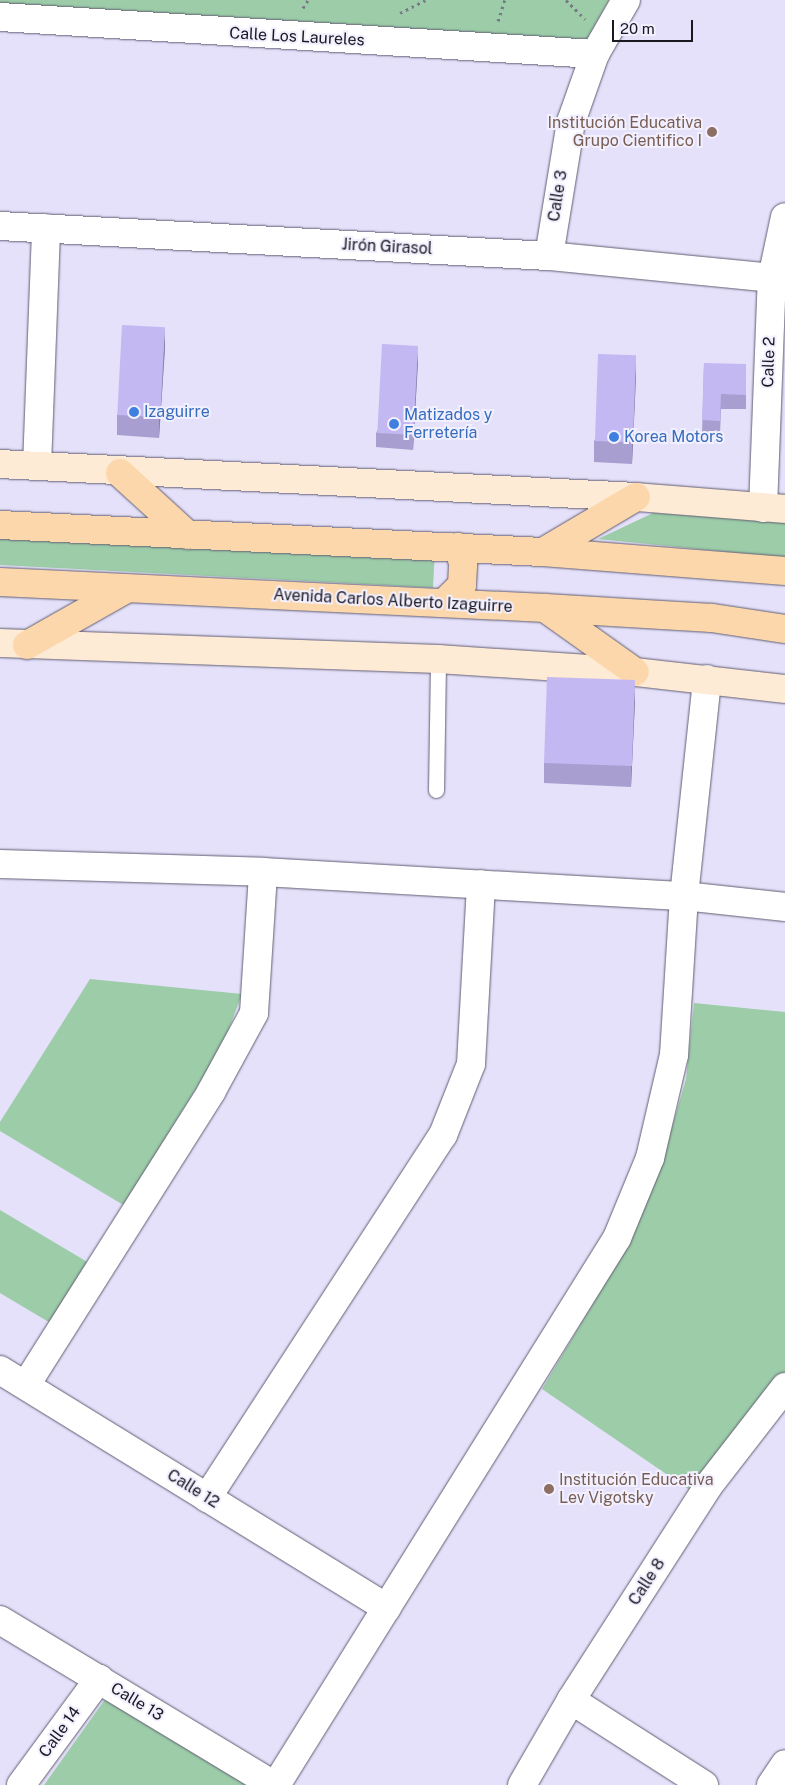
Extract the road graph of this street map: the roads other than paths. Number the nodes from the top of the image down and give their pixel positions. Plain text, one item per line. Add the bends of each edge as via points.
1 (626, 0) edge
2 (0, 17) edge
3 (595, 54) junction
4 (785, 218) edge
5 (0, 226) edge
6 (46, 228) junction
7 (549, 256) junction
8 (772, 278) junction
9 (0, 464) edge
10 (36, 466) junction
11 (120, 472) junction
12 (636, 497) junction
13 (774, 509) edge
14 (0, 525) edge
15 (188, 535) junction
16 (458, 547) junction
17 (543, 552) junction
18 (785, 571) edge
19 (0, 582) edge
20 (126, 589) junction
21 (445, 602) junction
22 (545, 608) junction
23 (785, 629) edge
24 (0, 643) edge
25 (27, 645) junction
26 (438, 659) junction
27 (635, 672) junction
28 (707, 679) junction
29 (785, 689) edge
30 (436, 790) dead end
31 (0, 864) edge
32 (263, 872) junction
33 (481, 884) junction
34 (684, 896) junction
35 (785, 906) edge
36 (0, 1370) edge
37 (26, 1385) junction
38 (785, 1387) edge
39 (207, 1498) junction
40 (387, 1608) junction
41 (0, 1620) edge
42 (99, 1679) junction
43 (571, 1700) junction
44 (785, 1764) edge
45 (20, 1785) edge
46 (275, 1785) edge
47 (522, 1785) edge
48 (704, 1785) edge
49 (771, 1785) edge

1 - 3 street, Calle 3
2 - 3 street, Calle Los Laureles
3 - 7 street, Calle 3 via 571,122
4 - 8 street, Calle 2
5 - 6 street, Jirón Girasol
6 - 7 street, Jirón Girasol
6 - 10 street
7 - 8 street, Jirón Girasol
8 - 13 street, Calle 2
9 - 10 street
10 - 11 street
11 - 12 street
11 - 15 main road
12 - 13 street
12 - 17 main road
14 - 15 main road
15 - 16 main road
16 - 17 main road
16 - 21 main road via 463,563 462,585
17 - 18 main road
19 - 20 main road, Avenida Carlos Alberto Izaguirre
20 - 21 main road, Avenida Carlos Alberto Izaguirre
20 - 25 main road
21 - 22 main road, Avenida Carlos Alberto Izaguirre
22 - 23 main road, Avenida Carlos Alberto Izaguirre via 712,618
22 - 27 main road
24 - 25 street
25 - 26 street
26 - 27 street
26 - 30 lane
27 - 28 street
28 - 29 street
28 - 34 street
31 - 32 street
32 - 33 street
32 - 37 street via 254,1013 211,1092
33 - 34 street
33 - 39 street via 471,1064 442,1135
34 - 35 street
34 - 40 street via 674,1055 650,1158 617,1238
36 - 37 street, Calle 12
37 - 39 street, Calle 12
38 - 43 street, Calle 8 via 709,1485
39 - 40 street, Calle 12
40 - 46 street
41 - 42 street, Calle 13
42 - 45 street, Calle 14
42 - 46 street, Calle 13
43 - 47 street, Calle 8
43 - 48 street
44 - 49 street

